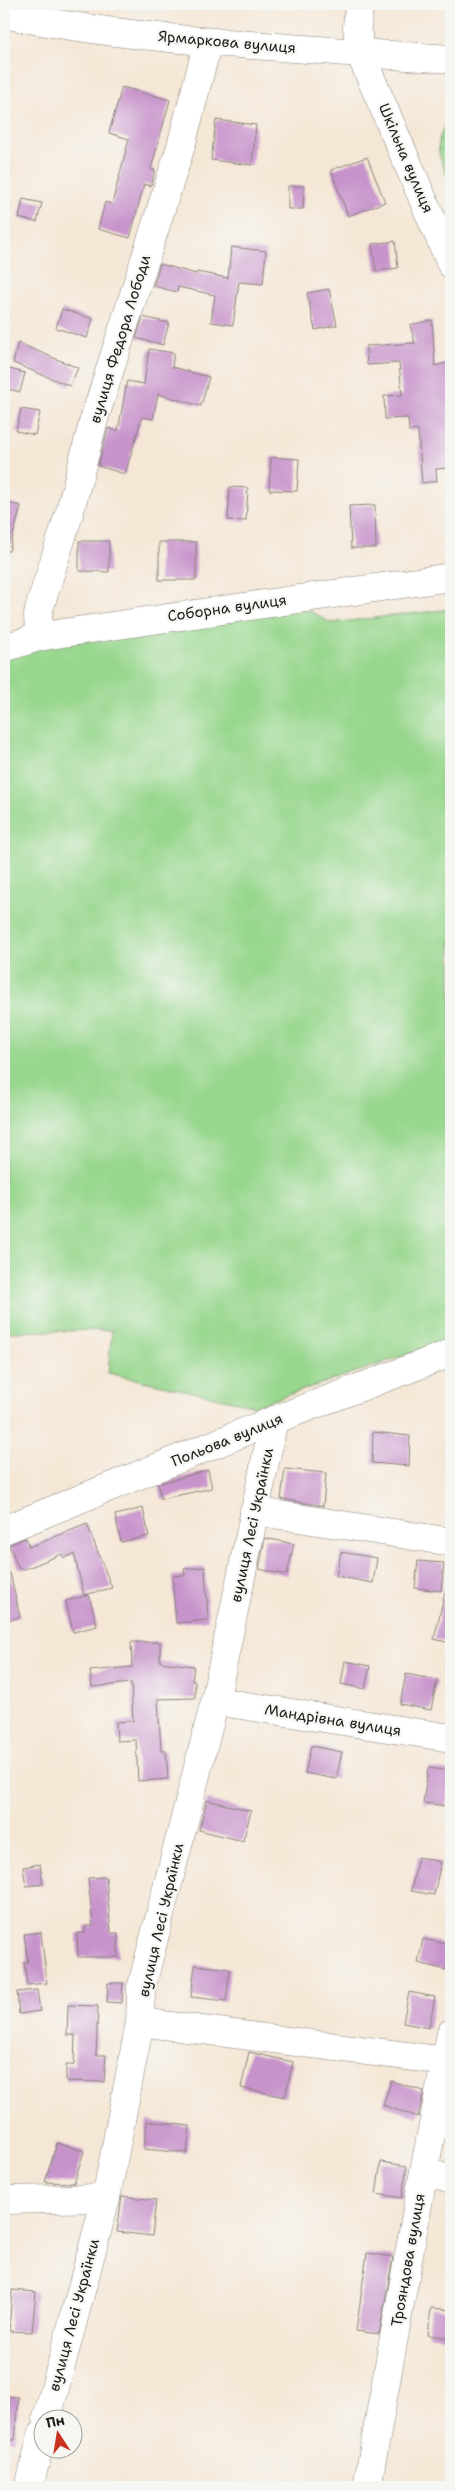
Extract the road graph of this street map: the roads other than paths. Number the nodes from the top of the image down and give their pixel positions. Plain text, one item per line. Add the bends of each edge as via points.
1 (359, 4) edge
2 (4, 14) edge
3 (208, 42) junction
4 (360, 53) junction
5 (451, 59) edge
6 (451, 264) edge
7 (451, 577) edge
8 (40, 637) junction
9 (4, 648) edge
10 (451, 1353) edge
11 (274, 1420) junction
12 (254, 1511) junction
13 (4, 1530) edge
14 (451, 1542) edge
15 (216, 1702) junction
16 (451, 1738) edge
17 (140, 2022) junction
18 (451, 2033) edge
19 (446, 2061) junction
20 (424, 2171) junction
21 (451, 2180) edge
22 (106, 2198) junction
23 (4, 2200) edge
24 (50, 2408) edge
25 (36, 2458) edge
26 (29, 2487) edge
27 (367, 2487) edge

1 - 4 street, Шкільна вулиця
2 - 3 street, Ярмаркова вулиця
3 - 4 street, Ярмаркова вулиця
3 - 8 street, вулиця Федора Лободи via 178,154 42,599 38,616
4 - 5 street, Ярмаркова вулиця
4 - 6 street, Шкільна вулиця
7 - 8 street, Соборна вулиця
8 - 9 street, Соборна вулиця
10 - 11 street, Польова вулиця
11 - 12 street, вулиця Лесі Українки
11 - 13 street, Польова вулиця
12 - 14 street
12 - 15 street, вулиця Лесі Українки
15 - 16 street, Мандрівна вулиця
15 - 17 street, вулиця Лесі Українки via 141,1989
17 - 19 street
17 - 22 street, вулиця Лесі Українки
18 - 19 street, Трояндова вулиця
19 - 20 street, Трояндова вулиця
20 - 21 street
20 - 27 street, Трояндова вулиця
22 - 23 street
22 - 24 street, вулиця Лесі Українки
25 - 26 street

